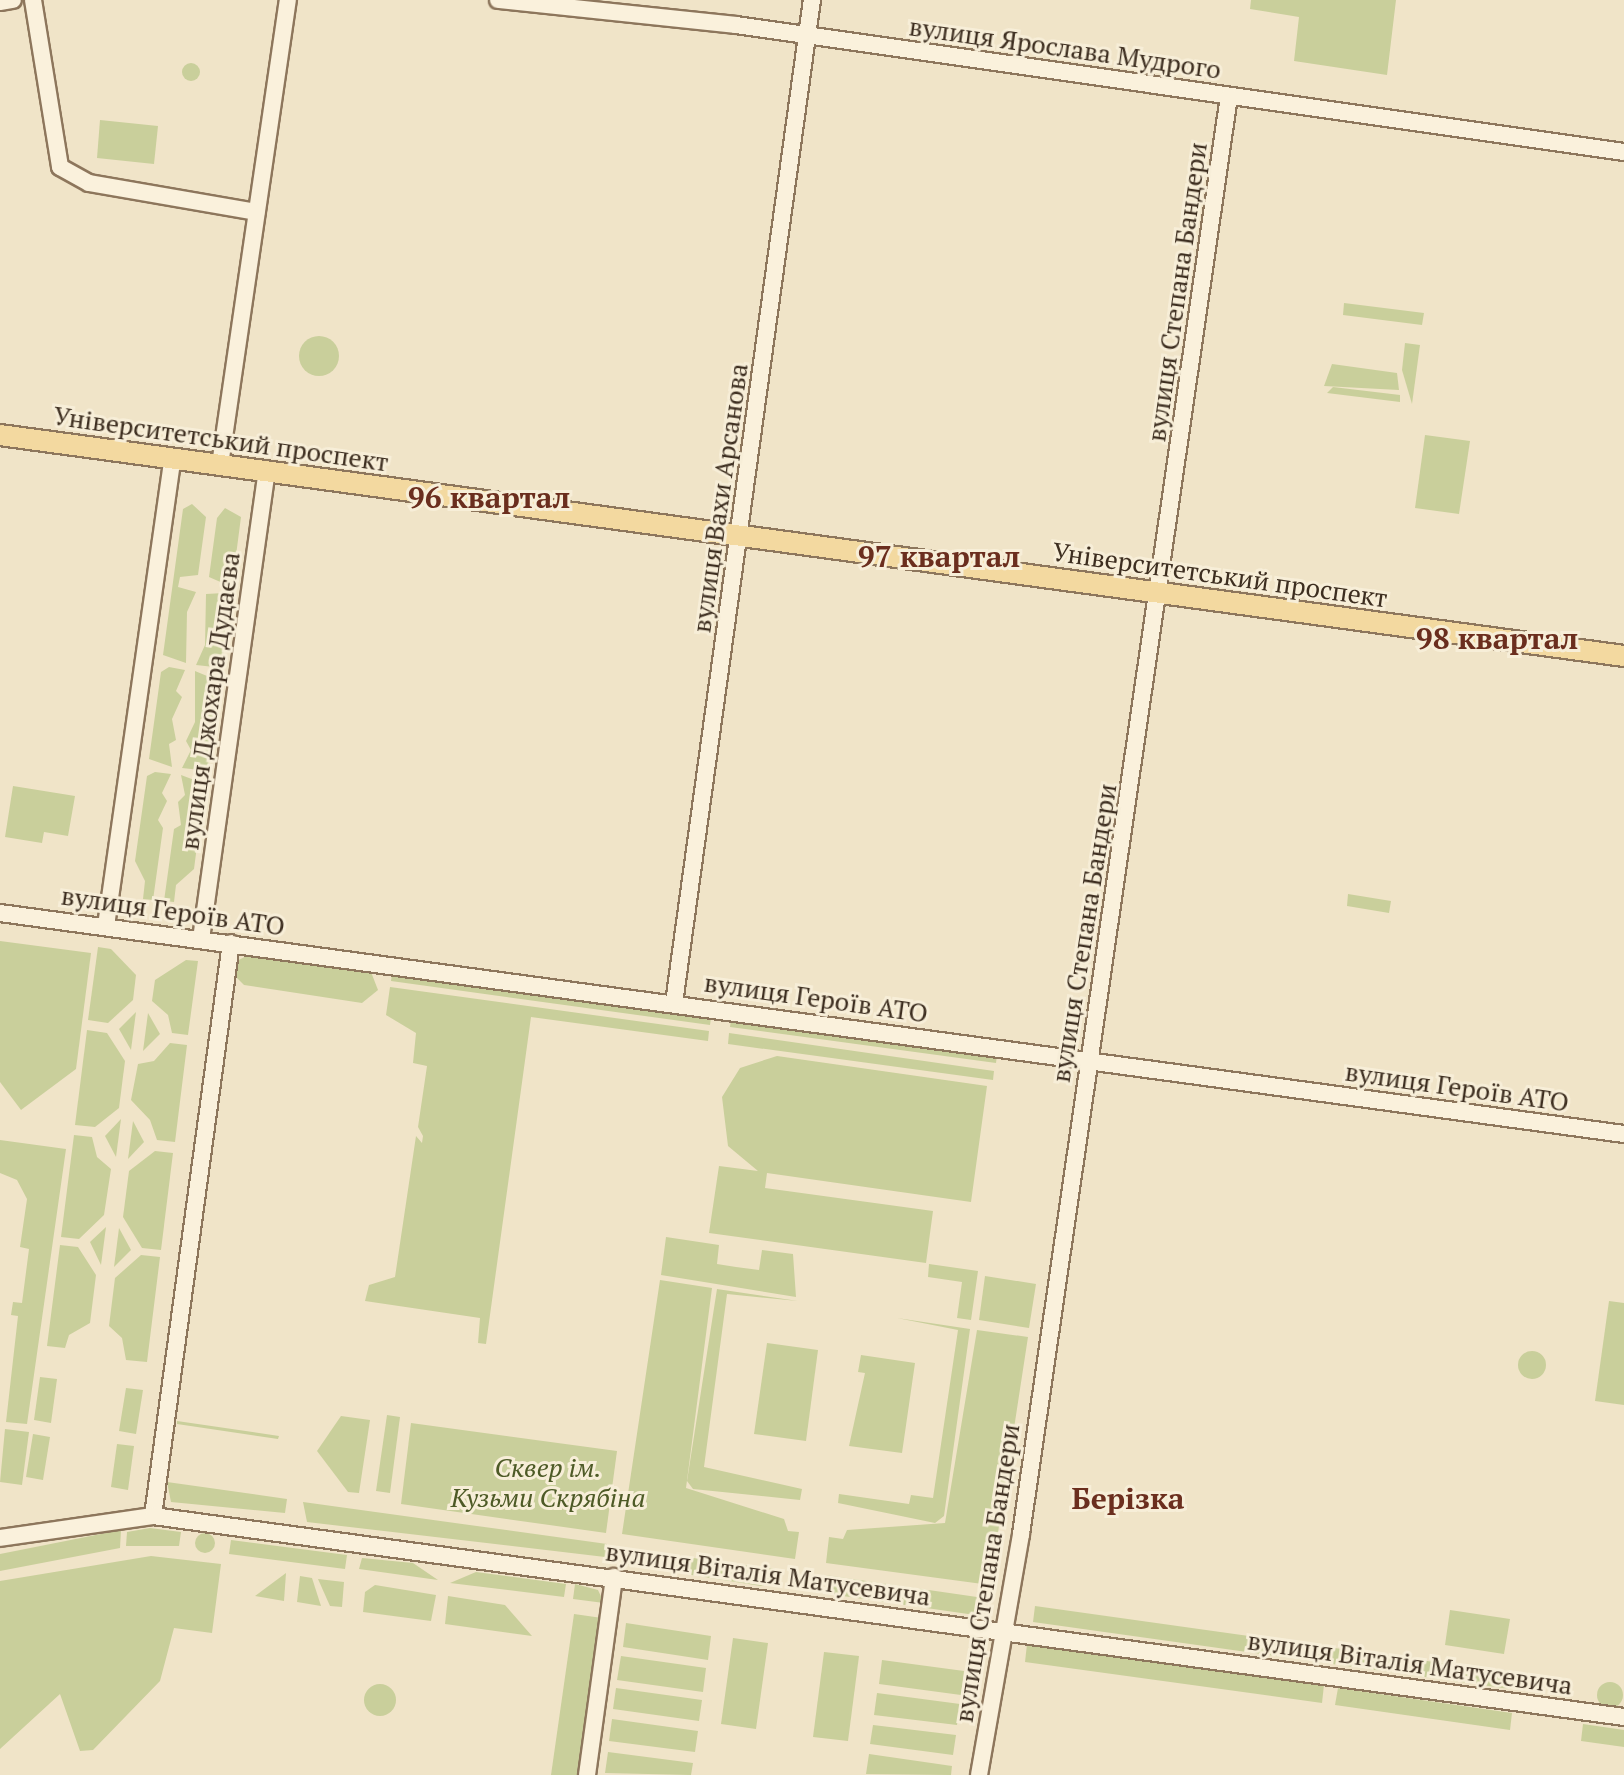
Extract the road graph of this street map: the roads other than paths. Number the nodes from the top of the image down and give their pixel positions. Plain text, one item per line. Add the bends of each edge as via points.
1 (13, 0) edge
2 (33, 0) edge
3 (288, 0) edge
4 (498, 0) edge
5 (812, 0) edge
6 (0, 2) edge
7 (808, 36) junction
8 (1229, 96) junction
9 (1624, 152) edge
10 (257, 212) junction
11 (0, 435) edge
12 (173, 458) junction
13 (220, 465) junction
14 (267, 471) junction
15 (739, 536) junction
16 (1159, 593) junction
17 (1624, 656) edge
18 (0, 913) edge
19 (106, 926) junction
20 (201, 939) junction
21 (231, 943) junction
22 (674, 1003) junction
23 (1090, 1060) junction
24 (1624, 1134) edge
25 (153, 1516) junction
26 (0, 1538) edge
27 (614, 1577) junction
28 (1004, 1630) junction
29 (1624, 1717) edge
30 (587, 1775) edge
31 (979, 1775) edge

1 - 6 street
2 - 10 street via 60,167 89,183
3 - 10 street
4 - 7 street, вулиця Ярослава Мудрого
5 - 7 street, вулиця Вахи Арсанова
7 - 8 street, вулиця Ярослава Мудрого
7 - 15 street, вулиця Вахи Арсанова
8 - 9 street, вулиця Ярослава Мудрого
8 - 16 street, вулиця Степана Бандери
10 - 13 street
11 - 12 main road, Університетський проспект
12 - 13 main road, Університетський проспект
12 - 19 street
13 - 14 main road, Університетський проспект
14 - 15 main road, Університетський проспект
14 - 20 street, вулиця Джохара Дудаєва
15 - 16 main road, Університетський проспект
15 - 22 street, вулиця Вахи Арсанова
16 - 17 main road, Університетський проспект
16 - 23 street, вулиця Степана Бандери
18 - 19 street, вулиця Героїв АТО
19 - 20 street, вулиця Героїв АТО
20 - 21 street, вулиця Героїв АТО
21 - 22 street, вулиця Героїв АТО
21 - 25 street
22 - 23 street, вулиця Героїв АТО
23 - 24 street, вулиця Героїв АТО
23 - 28 street, вулиця Степана Бандери
25 - 26 street, вулиця Віталія Матусевича
25 - 27 street, вулиця Віталія Матусевича
27 - 28 street, вулиця Віталія Матусевича
27 - 30 street
28 - 29 street, вулиця Віталія Матусевича
28 - 31 street, вулиця Степана Бандери

